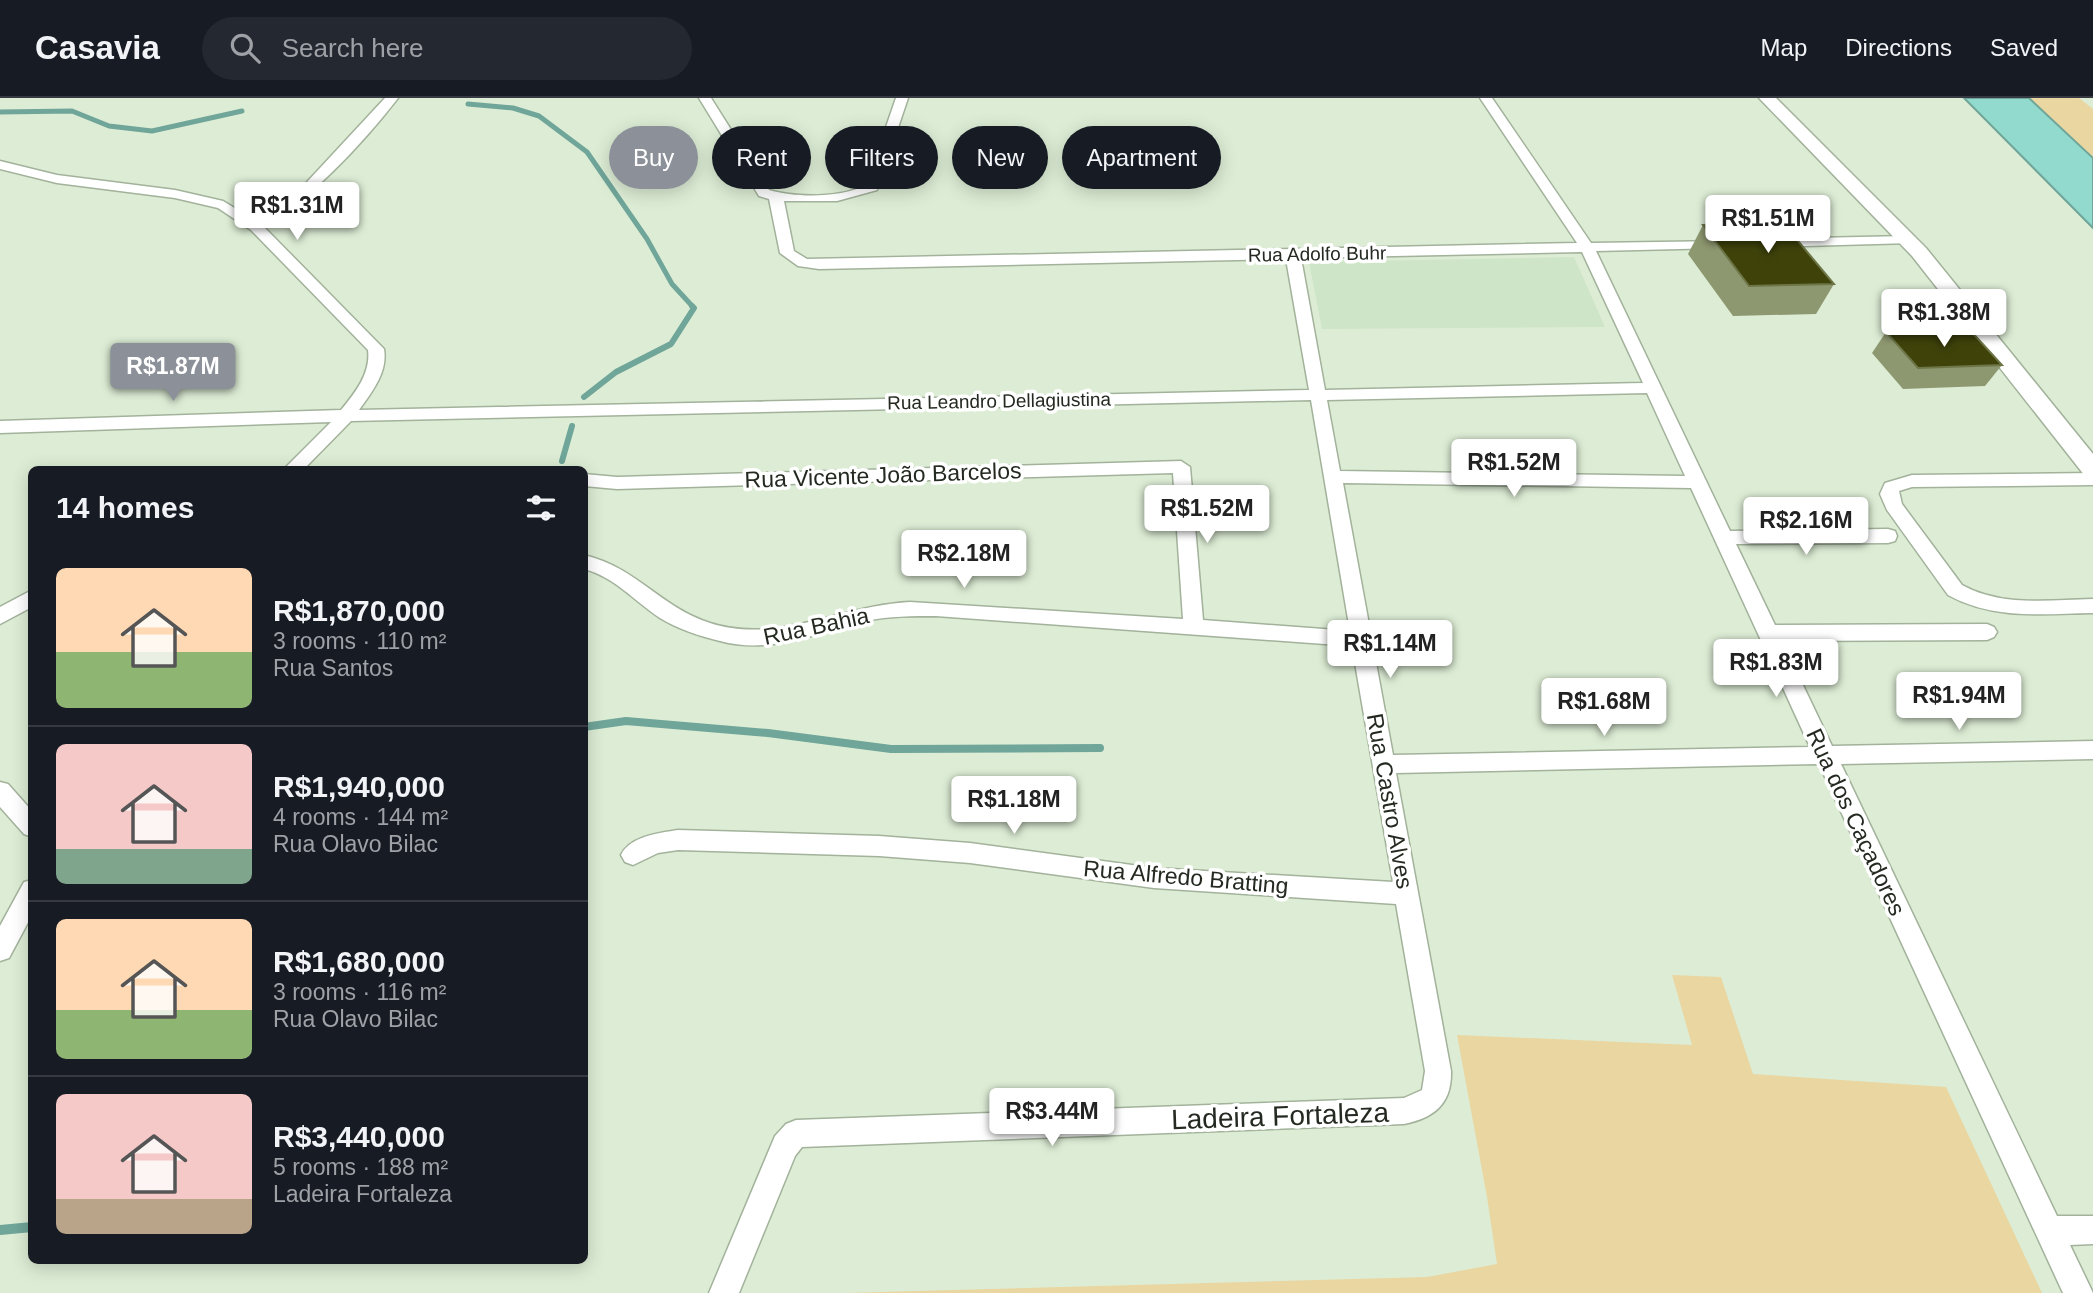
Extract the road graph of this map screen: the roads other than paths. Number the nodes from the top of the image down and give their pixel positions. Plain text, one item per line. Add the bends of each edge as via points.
1 (392, 98) edge
2 (705, 98) edge
3 (902, 98) edge
4 (1486, 98) edge
5 (1767, 98) edge
6 (0, 165) edge
7 (776, 197) junction
8 (256, 227) junction
9 (1908, 240) junction
10 (1587, 247) junction
11 (1293, 254) junction
12 (1653, 388) junction
13 (1318, 394) junction
14 (346, 416) junction
15 (0, 427) edge
16 (296, 466) edge
17 (2093, 470) edge
18 (1333, 477) junction
19 (2093, 479) edge
20 (588, 480) edge
21 (1697, 482) junction
22 (1888, 536) dead end
23 (1723, 538) junction
24 (588, 563) edge
25 (28, 600) edge
26 (2093, 606) edge
27 (0, 617) edge
28 (1194, 626) junction
29 (1987, 632) dead end
30 (1768, 633) junction
31 (1361, 639) junction
32 (2093, 750) edge
33 (1825, 756) junction
34 (1384, 764) junction
35 (0, 791) edge
36 (28, 822) edge
37 (633, 855) dead end
38 (1406, 894) junction
39 (28, 898) edge
40 (0, 950) edge
41 (1433, 1099) joint
42 (2093, 1230) edge
43 (2048, 1231) junction
44 (724, 1293) edge
45 (2078, 1293) edge

1 - 8 street via 312,185
2 - 7 street via 764,193
3 - 7 street via 868,191
4 - 10 street, Rua dos Caçadores
5 - 9 main road
6 - 8 street via 57,179 200,199 223,205
7 - 11 street, Rua Adolfo Buhr via 787,254 819,265
8 - 14 street via 377,352 371,377
9 - 10 street, Rua Adolfo Buhr
9 - 17 main road
10 - 11 street, Rua Adolfo Buhr
10 - 12 street, Rua dos Caçadores
11 - 13 street, Rua Castro Alves
12 - 13 street, Rua Leandro Dellagiustina
12 - 21 street, Rua dos Caçadores
13 - 14 street, Rua Leandro Dellagiustina
13 - 18 street, Rua Castro Alves
14 - 15 street, Rua Leandro Dellagiustina
14 - 16 street
18 - 21 street
18 - 31 street, Rua Castro Alves
19 - 26 street via 1912,481 1891,487 1889,494 1893,506 1955,590 1966,598 1994,605
20 - 28 street, Rua Vicente João Barcelos via 1181,467
21 - 23 street, Rua dos Caçadores
22 - 23 street
23 - 30 street, Rua dos Caçadores
24 - 28 street, Rua Bahia via 619,573 679,619 748,640 904,609
25 - 27 street
28 - 31 street, Rua Bahia
29 - 30 street
30 - 33 street, Rua dos Caçadores
31 - 34 street, Rua Castro Alves
32 - 33 street
33 - 34 street
33 - 43 street, Rua dos Caçadores
34 - 38 street, Rua Castro Alves
35 - 36 street
37 - 38 street, Rua Alfredo Bratting via 654,844 678,840 879,846 970,853 1154,878
38 - 41 street, Rua Castro Alves via 1438,1071 1439,1086
39 - 40 street
41 - 44 street, Ladeira Fortaleza via 1422,1108 1404,1111 796,1134 785,1146
42 - 43 street
43 - 45 street, Rua dos Caçadores

